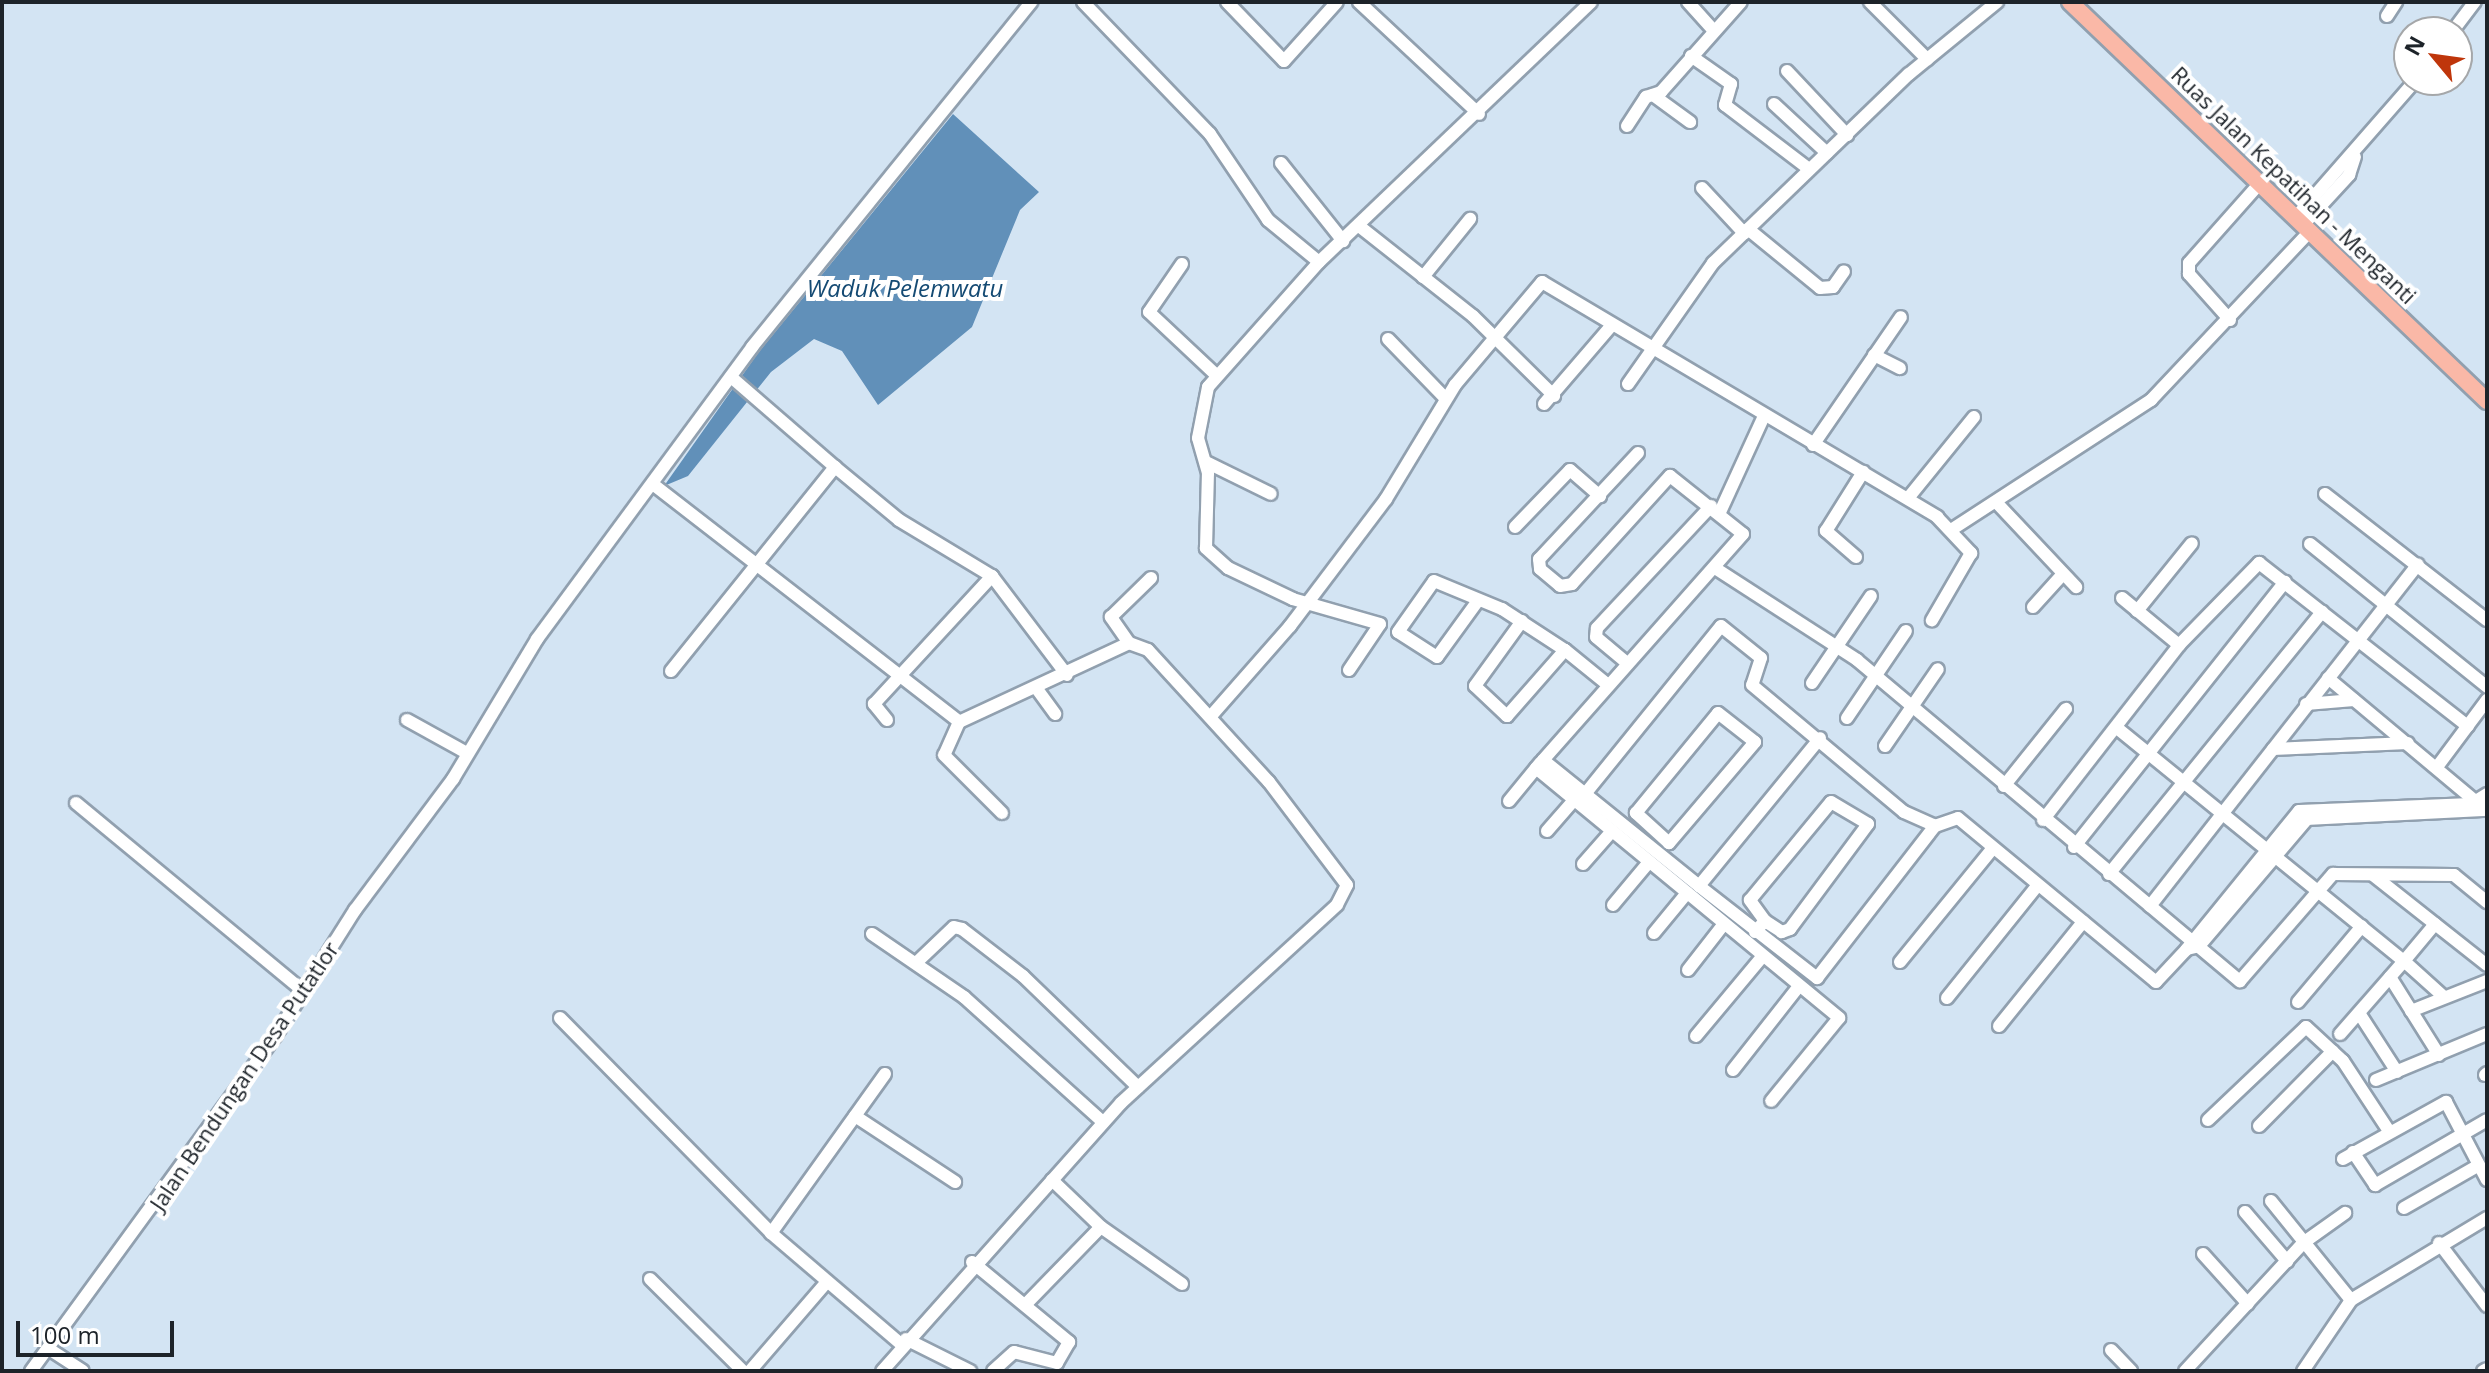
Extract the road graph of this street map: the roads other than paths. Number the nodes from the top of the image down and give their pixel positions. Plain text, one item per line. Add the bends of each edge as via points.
1 (1031, 2) edge
2 (1083, 2) edge
3 (1227, 2) edge
4 (1337, 2) edge
5 (1359, 2) edge
6 (1688, 2) edge
7 (1741, 2) edge
8 (1870, 2) edge
9 (1997, 2) edge
10 (2070, 2) edge
11 (1583, 5) edge
12 (1712, 29) junction
13 (1691, 56) junction
14 (1927, 59) junction
15 (1787, 71) dead end
16 (1653, 95) junction
17 (2403, 96) edge
18 (1774, 104) dead end
19 (1479, 114) junction
20 (1690, 122) dead end
21 (1627, 126) dead end
22 (1847, 135) junction
23 (1827, 153) junction
24 (1281, 163) dead end
25 (1809, 169) junction
26 (2260, 183) junction
27 (1702, 188) dead end
28 (1470, 219) dead end
29 (2303, 224) junction
30 (1359, 226) junction
31 (1746, 231) junction
32 (1343, 241) junction
33 (1319, 262) junction
34 (1182, 264) dead end
35 (1844, 271) dead end
36 (1423, 277) junction
37 (1901, 317) dead end
38 (2230, 320) junction
39 (1612, 325) junction
40 (1388, 339) dead end
41 (1497, 341) junction
42 (1650, 349) junction
43 (1874, 355) junction
44 (1900, 368) dead end
45 (1214, 373) junction
46 (731, 377) junction
47 (1628, 384) dead end
48 (1446, 399) junction
49 (2487, 401) edge
50 (1974, 417) dead end
51 (1763, 418) junction
52 (1813, 445) junction
53 (1638, 453) dead end
54 (1206, 462) junction
55 (835, 467) junction
56 (1863, 472) junction
57 (654, 485) junction
58 (1271, 494) dead end
59 (2325, 494) dead end
60 (1600, 496) junction
61 (1909, 497) junction
62 (1996, 502) junction
63 (1716, 509) junction
64 (1515, 527) dead end
65 (1951, 530) junction
66 (2192, 543) dead end
67 (2310, 544) dead end
68 (1856, 557) dead end
69 (759, 559) junction
70 (2418, 564) junction
71 (1715, 568) junction
72 (2062, 575) junction
73 (992, 576) junction
74 (1151, 578) dead end
75 (2285, 582) junction
76 (2076, 587) dead end
77 (1871, 596) dead end
78 (2122, 598) dead end
79 (1305, 602) junction
80 (1477, 602) junction
81 (2385, 606) junction
82 (2033, 607) dead end
83 (2137, 611) junction
84 (2322, 612) junction
85 (1932, 620) dead end
86 (2487, 620) edge
87 (1522, 621) junction
88 (1906, 631) dead end
89 (2358, 639) junction
90 (1129, 643) junction
91 (2179, 645) junction
92 (1837, 646) junction
93 (1565, 650) junction
94 (1626, 665) junction
95 (1938, 669) dead end
96 (1349, 670) dead end
97 (671, 671) dead end
98 (902, 671) junction
99 (1067, 675) junction
100 (1876, 677) junction
101 (2328, 678) junction
102 (1610, 683) junction
103 (1812, 683) dead end
104 (2487, 687) edge
105 (1037, 689) junction
106 (2354, 700) junction
107 (2487, 700) edge
108 (2306, 704) junction
109 (1912, 706) junction
110 (2066, 709) dead end
111 (1055, 714) dead end
112 (1211, 716) junction
113 (1847, 718) dead end
114 (407, 720) dead end
115 (887, 720) dead end
116 (959, 722) junction
117 (2468, 726) junction
118 (2117, 728) junction
119 (1820, 738) junction
120 (2408, 743) junction
121 (1885, 746) dead end
122 (2273, 749) junction
123 (2150, 751) junction
124 (467, 753) junction
125 (1539, 764) junction
126 (2437, 767) junction
127 (2187, 780) junction
128 (2004, 786) junction
129 (1580, 797) junction
130 (1509, 801) dead end
131 (76, 803) dead end
132 (2484, 804) edge
133 (2224, 810) junction
134 (1002, 813) dead end
135 (2043, 820) junction
136 (1935, 826) junction
137 (1652, 829) junction
138 (1547, 831) dead end
139 (1612, 831) junction
140 (1643, 840) junction
141 (2074, 847) junction
142 (1993, 848) junction
143 (2271, 848) junction
144 (1649, 862) junction
145 (1583, 864) dead end
146 (2109, 874) junction
147 (2373, 875) junction
148 (2038, 885) junction
149 (1699, 886) junction
150 (2320, 891) junction
151 (1687, 893) junction
152 (2487, 902) edge
153 (1613, 905) dead end
154 (2150, 906) junction
155 (1765, 921) junction
156 (2083, 922) junction
157 (1724, 924) junction
158 (2435, 924) junction
159 (2362, 926) junction
160 (1755, 932) junction
161 (1654, 933) dead end
162 (872, 934) dead end
163 (2188, 949) junction
164 (1763, 956) junction
165 (2404, 961) junction
166 (1900, 962) dead end
167 (916, 963) junction
168 (2487, 965) edge
169 (1688, 970) dead end
170 (2390, 977) junction
171 (2487, 981) edge
172 (1799, 986) junction
173 (302, 990) junction
174 (2444, 997) junction
175 (1947, 998) dead end
176 (2298, 1002) dead end
177 (2411, 1011) junction
178 (2359, 1013) junction
179 (560, 1018) dead end
180 (1999, 1026) dead end
181 (2340, 1034) dead end
182 (2487, 1034) edge
183 (1696, 1036) dead end
184 (2333, 1051) junction
185 (2439, 1055) junction
186 (1733, 1070) dead end
187 (2397, 1072) junction
188 (885, 1074) dead end
189 (2376, 1080) dead end
190 (1138, 1087) junction
191 (1771, 1101) dead end
192 (855, 1116) junction
193 (2208, 1120) dead end
194 (2487, 1120) edge
195 (1103, 1122) junction
196 (2259, 1126) dead end
197 (2389, 1131) junction
198 (2463, 1135) junction
199 (2479, 1165) junction
200 (1052, 1180) junction
201 (2487, 1180) edge
202 (955, 1182) dead end
203 (2271, 1201) dead end
204 (2404, 1208) dead end
205 (2245, 1212) dead end
206 (2345, 1213) dead end
207 (2487, 1218) edge
208 (1101, 1227) junction
209 (771, 1233) junction
210 (2303, 1243) junction
211 (2439, 1243) junction
212 (2203, 1254) dead end
213 (2287, 1261) junction
214 (972, 1262) junction
215 (650, 1279) dead end
216 (825, 1284) junction
217 (1182, 1284) dead end
218 (2351, 1300) junction
219 (1026, 1304) junction
220 (2248, 1304) junction
221 (2487, 1306) edge
222 (904, 1342) junction
223 (49, 1349) junction
224 (2111, 1350) dead end
225 (31, 1371) edge
226 (83, 1371) edge
227 (743, 1371) edge
228 (750, 1371) edge
229 (882, 1371) edge
230 (970, 1371) edge
231 (993, 1371) edge
232 (2131, 1371) edge
233 (2185, 1371) edge
234 (2303, 1371) edge

1 - 46 street, Jalan Bendungan Desa Putatlor
2 - 33 street via 1210,134 1268,220
3 - 4 street via 1282,61
5 - 19 street
6 - 12 street
7 - 12 street
8 - 14 street
9 - 14 street
10 - 26 main road, Ruas Jalan Kepatihan - Menganti
11 - 19 street
12 - 13 street
13 - 16 street
13 - 25 street via 1731,84 1725,105
14 - 22 street
15 - 22 street
16 - 20 street
16 - 21 street
17 - 29 street
18 - 23 street
19 - 30 street
22 - 23 street
23 - 25 street
24 - 32 street
25 - 31 street
26 - 29 main road, Ruas Jalan Kepatihan - Menganti
26 - 38 street via 2189,263 2189,274
27 - 31 street
28 - 36 street
29 - 38 street
29 - 49 main road, Ruas Jalan Kepatihan - Menganti
30 - 32 street
30 - 36 street
31 - 35 street via 1820,288 1833,287
31 - 42 street
32 - 33 street
33 - 45 street
34 - 45 street via 1149,312
36 - 41 street
37 - 43 street
38 - 62 street via 2151,400
39 - 41 street via 1542,282
39 - 41 street via 1549,400
39 - 42 street
40 - 48 street
41 - 48 street
42 - 47 street
42 - 51 street
43 - 44 street
43 - 52 street
45 - 54 street via 1198,438
46 - 55 street
46 - 57 street, Jalan Bendungan Desa Putatlor
48 - 79 street via 1386,499
50 - 61 street
51 - 52 street
51 - 63 street
52 - 56 street
53 - 60 street
54 - 58 street
54 - 79 street via 1206,527 1214,560
55 - 69 street
55 - 73 street via 899,520
56 - 61 street
56 - 68 street via 1826,531
57 - 69 street
57 - 124 street, Jalan Bendungan Desa Putatlor via 537,639
59 - 70 street
60 - 63 street via 1539,559 1540,569 1560,586 1572,584 1670,476
60 - 64 street via 1570,470
61 - 65 street
62 - 65 street
62 - 72 street
63 - 71 street via 1743,534
63 - 94 street via 1597,628 1596,637
65 - 85 street via 1971,557
66 - 83 street
67 - 81 street
69 - 97 street
69 - 98 street
70 - 81 street
70 - 86 street
71 - 92 street
71 - 94 street
72 - 76 street
72 - 82 street
73 - 98 street
73 - 99 street
74 - 90 street via 1111,617
75 - 84 street
75 - 91 street via 2265,565 2252,566
75 - 123 street
77 - 92 street
78 - 83 street
79 - 96 street via 1380,624
79 - 112 street
80 - 80 street via 1434,581 1398,632 1437,657
80 - 87 street
81 - 89 street
81 - 104 street
83 - 91 street
84 - 89 street
84 - 127 street
87 - 93 street
87 - 93 street via 1475,686 1507,716
88 - 100 street
89 - 101 street
89 - 117 street
90 - 99 street
90 - 112 street via 1160,660
91 - 118 street
92 - 100 street
92 - 103 street
93 - 102 street
94 - 102 street
95 - 109 street
98 - 115 street via 874,704
98 - 116 street
99 - 105 street
100 - 109 street
100 - 113 street
101 - 106 street
101 - 108 street
102 - 125 street
105 - 111 street
105 - 116 street
106 - 108 street
106 - 120 street
107 - 117 street
108 - 122 street
109 - 121 street
109 - 128 street
110 - 128 street
112 - 190 street via 1347,890
114 - 124 street
116 - 134 street via 944,755
117 - 126 street
118 - 123 street
118 - 135 street
119 - 129 street via 1752,685 1761,658 1721,626
119 - 136 street via 1904,812
119 - 149 street
120 - 122 street
120 - 126 street
122 - 133 street
123 - 127 street
123 - 141 street
124 - 173 street, Jalan Bendungan Desa Putatlor
125 - 129 street
125 - 130 street
126 - 132 street
127 - 133 street
127 - 146 street
128 - 135 street
129 - 138 street
129 - 139 street
129 - 140 street
131 - 173 street
132 - 143 street via 2305,809
133 - 143 street
133 - 154 street
135 - 141 street
136 - 142 street via 1958,818
136 - 160 street via 1817,978
137 - 137 street via 1674,842 1755,742 1722,713 1636,813
137 - 140 street
139 - 144 street
139 - 145 street
140 - 149 street
141 - 146 street
142 - 148 street
142 - 166 street
143 - 150 street
143 - 163 street
144 - 151 street
144 - 153 street
146 - 154 street
147 - 150 street via 2333,874
147 - 152 street via 2454,875
147 - 158 street
148 - 156 street
148 - 175 street
149 - 160 street
150 - 159 street
150 - 163 street via 2244,981
151 - 157 street
151 - 161 street
154 - 163 street
155 - 155 street via 1750,900 1831,802 1868,824 1790,929 1782,932
155 - 160 street
156 - 163 street via 2156,982
156 - 180 street
157 - 164 street
157 - 169 street
158 - 165 street
158 - 168 street
159 - 165 street
159 - 176 street
162 - 167 street
164 - 172 street
164 - 183 street
165 - 170 street
165 - 174 street
167 - 190 street via 954,927 962,929 1023,976
167 - 195 street
170 - 177 street
170 - 178 street
171 - 174 street
172 - 186 street
172 - 191 street via 1839,1018
173 - 223 street, Jalan Bendungan Desa Putatlor via 179,1176
174 - 177 street
177 - 185 street
178 - 181 street
178 - 187 street
179 - 209 street
182 - 185 street
184 - 193 street via 2301,1027
184 - 196 street
184 - 197 street
185 - 187 street
187 - 189 street
188 - 192 street
190 - 195 street
192 - 202 street
192 - 209 street
194 - 198 street
195 - 200 street
197 - 198 street via 2442,1101
197 - 198 street via 2348,1155 2375,1185
198 - 199 street
199 - 201 street
199 - 204 street
200 - 208 street
200 - 214 street
203 - 210 street
205 - 213 street
206 - 210 street
207 - 211 street
208 - 217 street
208 - 219 street
209 - 216 street
210 - 213 street
210 - 218 street
211 - 218 street
211 - 221 street
212 - 220 street
213 - 220 street
214 - 219 street
214 - 222 street
215 - 227 street
216 - 222 street
216 - 228 street
218 - 234 street
219 - 231 street via 1067,1339 1066,1355 1052,1364 1014,1352
220 - 233 street
222 - 229 street
222 - 230 street
223 - 225 street, Jalan Bendungan Desa Putatlor
223 - 226 street
224 - 232 street

